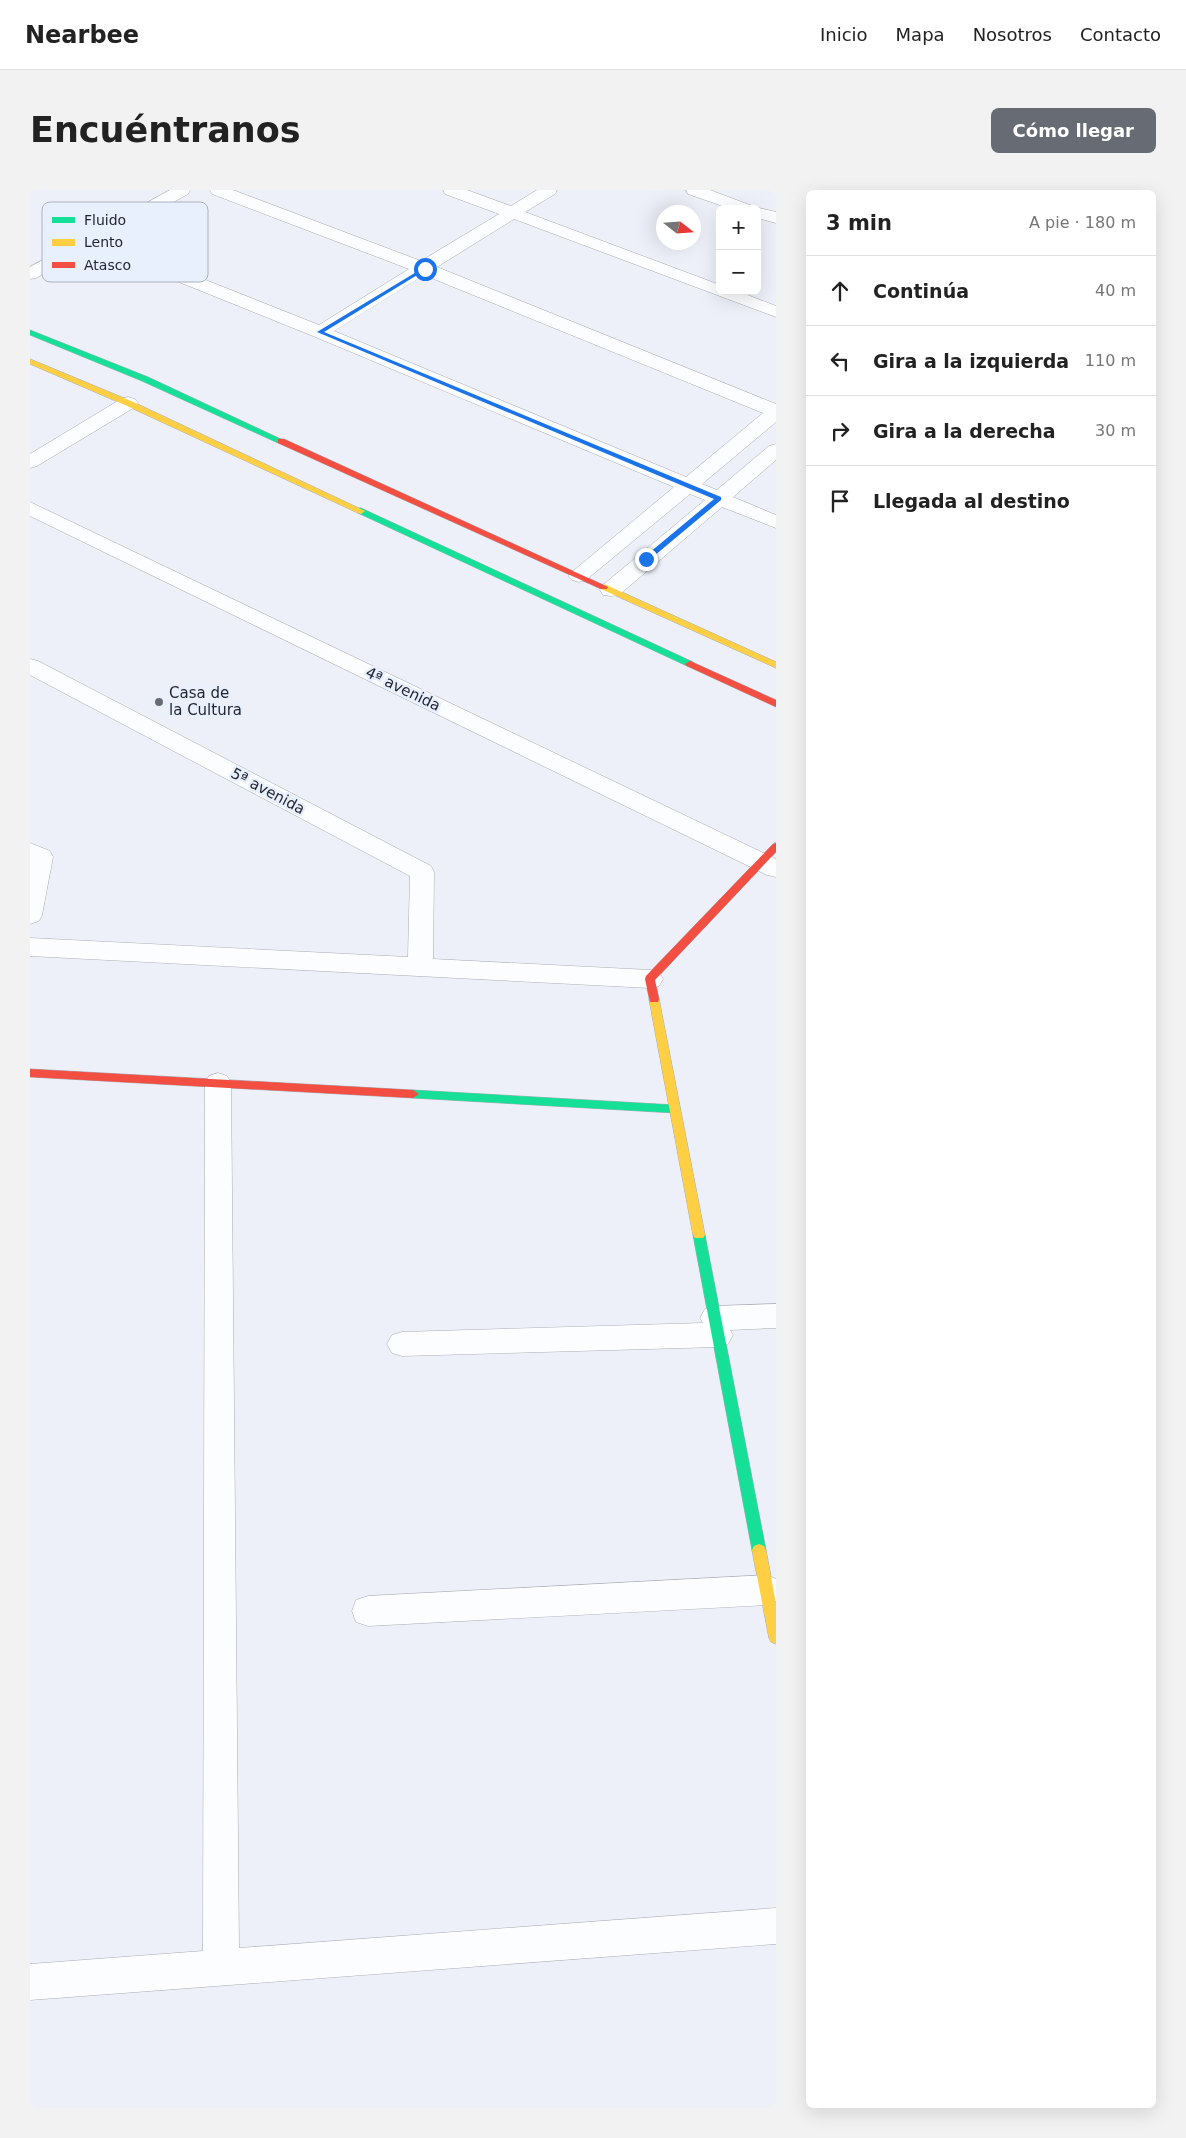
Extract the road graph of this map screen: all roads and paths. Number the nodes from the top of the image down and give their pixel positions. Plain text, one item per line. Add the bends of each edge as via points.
1 (182, 190) edge
2 (218, 190) edge
3 (452, 190) edge
4 (549, 190) edge
5 (694, 190) edge
6 (161, 202) edge
7 (737, 205) edge
8 (513, 213) junction
9 (761, 213) edge
10 (776, 218) edge
11 (42, 268) edge
12 (425, 269) junction
13 (30, 274) edge
14 (195, 282) edge
15 (716, 289) edge
16 (731, 295) edge
17 (776, 312) edge
18 (30, 332) edge
19 (320, 332) junction
20 (30, 361) edge
21 (128, 403) junction
22 (776, 411) edge
23 (776, 450) edge
24 (30, 462) edge
25 (688, 485) junction
26 (719, 498) junction
27 (30, 508) edge
28 (776, 522) edge
29 (579, 576) junction
30 (611, 590) junction
31 (776, 665) edge
32 (30, 666) edge
33 (776, 704) edge
34 (30, 851) edge
35 (771, 859) edge
36 (30, 915) edge
37 (30, 948) edge
38 (420, 968) junction
39 (650, 979) junction
40 (30, 1073) edge
41 (218, 1083) junction
42 (675, 1108) junction
43 (776, 1316) edge
44 (716, 1326) junction
45 (402, 1344) dead end
46 (768, 1550) edge
47 (767, 1590) junction
48 (368, 1611) dead end
49 (776, 1638) edge
50 (776, 1926) edge
51 (221, 1968) junction
52 (30, 1982) edge

1 - 6 street
2 - 12 street
3 - 8 street
4 - 8 street
5 - 7 street
8 - 12 street
8 - 15 street
9 - 10 street
11 - 13 street
12 - 19 street
12 - 22 street
14 - 19 street
16 - 17 street
18 - 29 main road via 145,379
19 - 25 street
20 - 21 main road
21 - 24 street
21 - 33 main road
22 - 25 street
23 - 26 street
25 - 26 street
25 - 29 street
26 - 28 street
26 - 30 street
27 - 35 street, 4ª avenida
29 - 30 main road
30 - 31 main road
32 - 38 street, 5ª avenida via 422,872
34 - 36 street via 41,857
35 - 39 main road
37 - 38 street
38 - 39 street
39 - 42 main road
40 - 41 main road
41 - 42 main road
41 - 51 street
42 - 44 main road
43 - 44 street
44 - 45 street
44 - 46 main road
46 - 47 main road
47 - 48 street
47 - 49 main road
50 - 51 street
51 - 52 street

